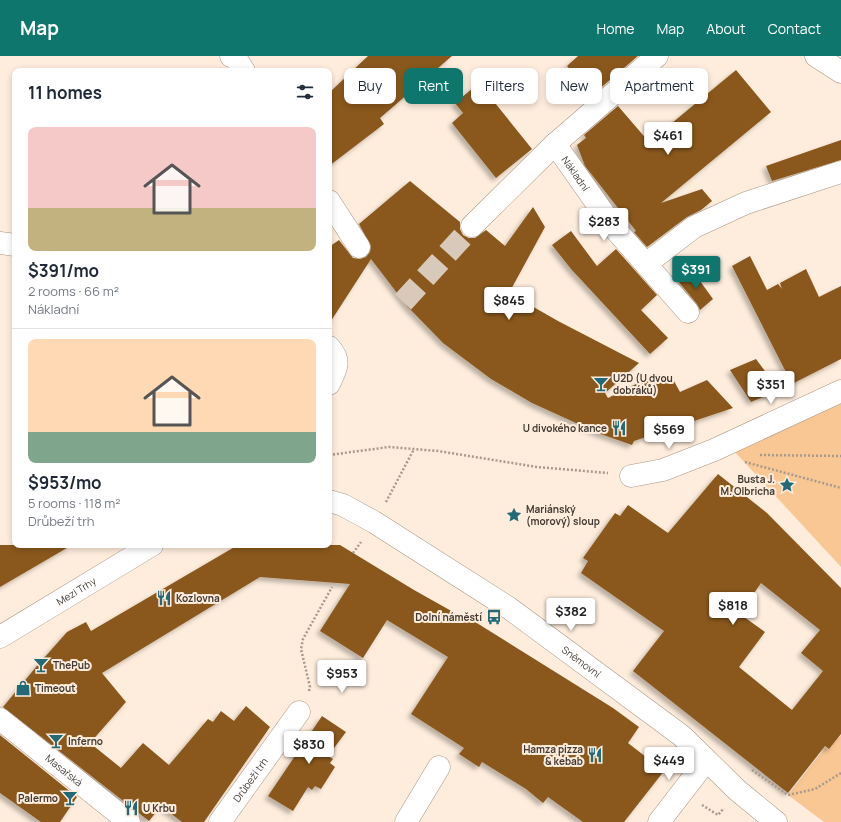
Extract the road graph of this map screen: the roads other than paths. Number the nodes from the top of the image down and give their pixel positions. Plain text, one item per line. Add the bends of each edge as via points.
1 (231, 56) edge
2 (657, 56) edge
3 (816, 56) edge
4 (242, 68) edge
5 (841, 72) edge
6 (555, 144) junction
7 (841, 172) edge
8 (332, 206) edge
9 (472, 226) tunnel mouth
10 (0, 242) edge
11 (12, 244) edge
12 (359, 247) dead end
13 (646, 264) junction
14 (688, 312) dead end
15 (332, 350) edge
16 (332, 377) edge
17 (841, 391) edge
18 (630, 476) road end
19 (332, 502) edge
20 (147, 548) edge
21 (0, 637) edge
22 (299, 712) road end
23 (4, 722) edge
24 (706, 761) junction
25 (439, 767) dead end
26 (129, 822) edge
27 (220, 822) edge
28 (406, 822) edge
29 (659, 822) edge
30 (776, 822) edge

1 - 4 street
2 - 6 street, Nákladní
3 - 5 street
6 - 9 street, Nákladní
6 - 13 street, Nákladní via 614,228
7 - 13 street via 746,203 694,227
8 - 12 street
10 - 11 street
13 - 14 street, Nákladní
15 - 16 street via 337,356 337,365
17 - 18 street via 714,450 663,470
19 - 24 street, Sněmovní via 374,522 509,608 677,732
20 - 21 street, Mezi Trhy
22 - 27 street, Drůbeží trh
23 - 26 street, Masařská
24 - 29 street
24 - 30 street, Sněmovní
25 - 28 street

